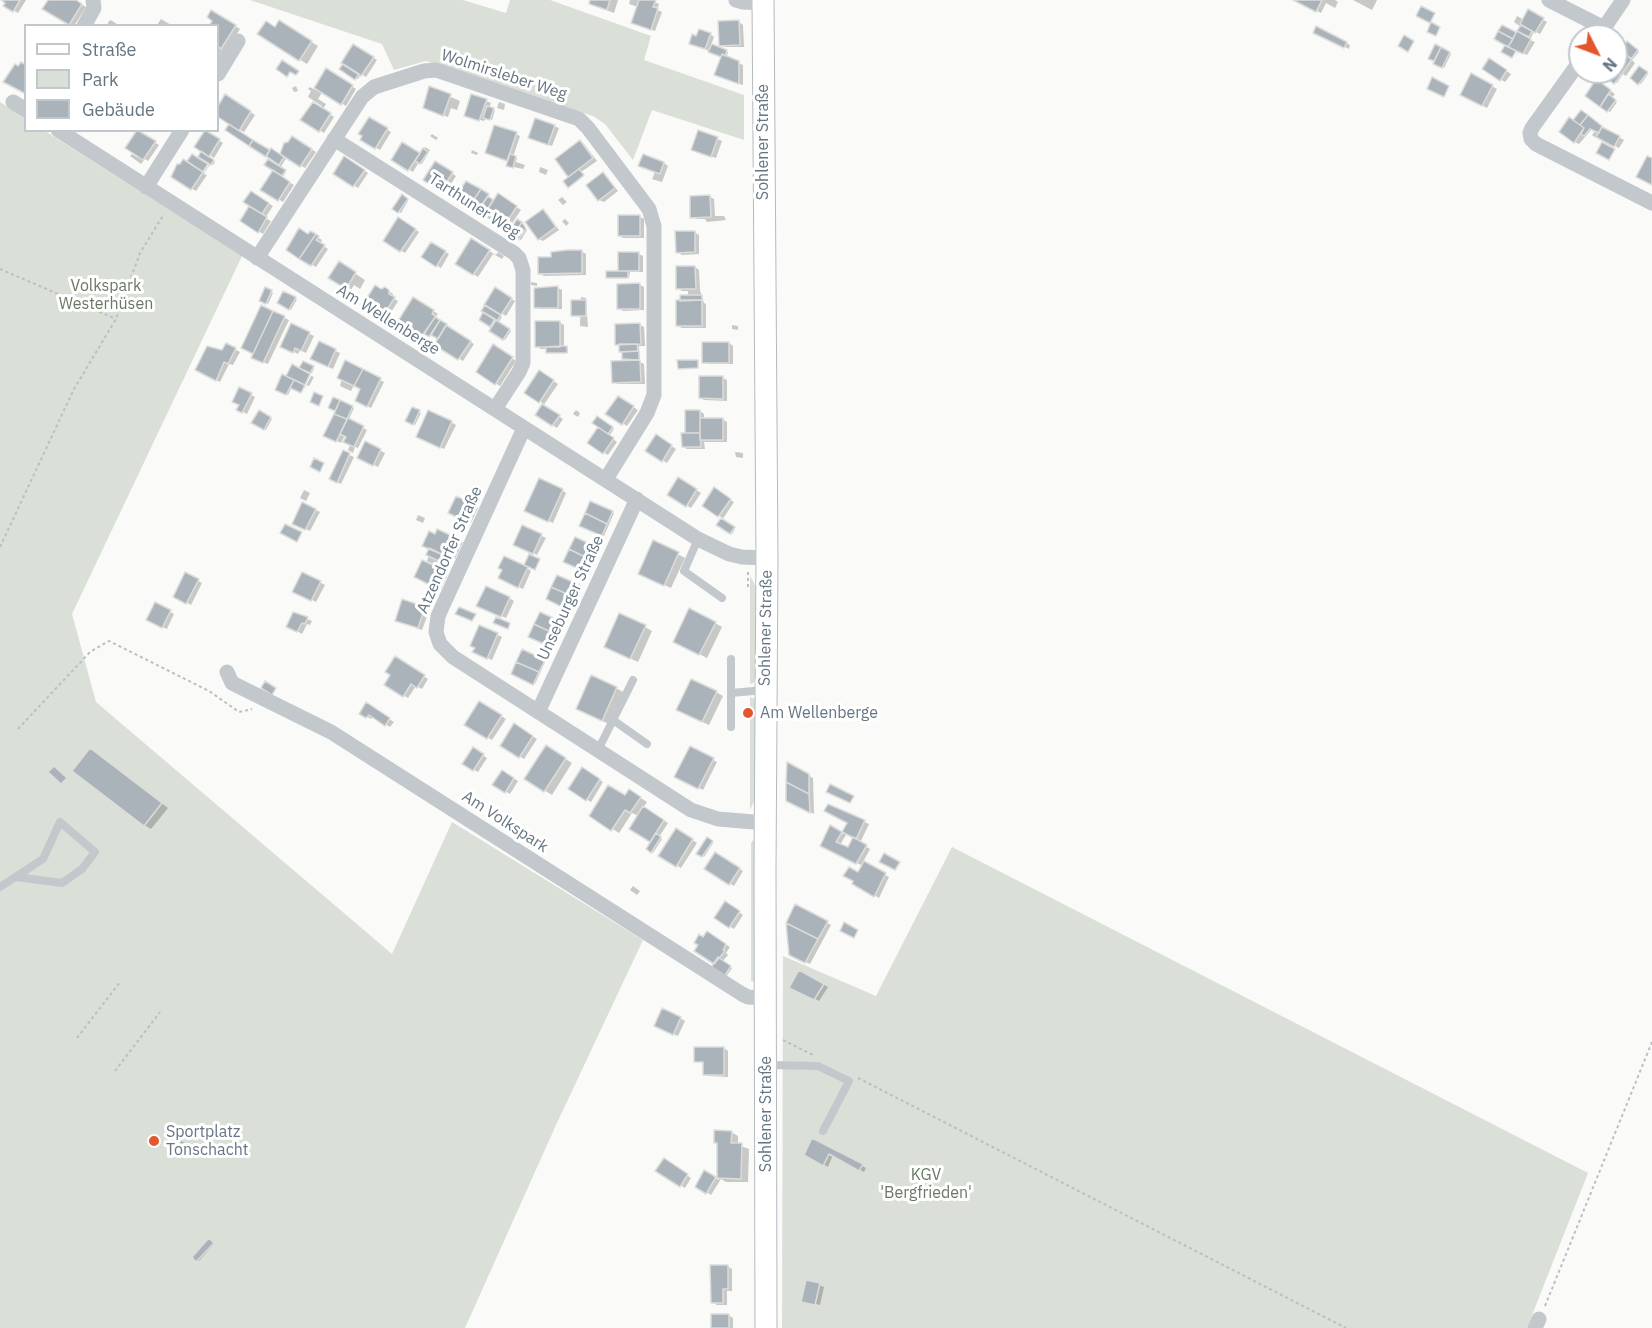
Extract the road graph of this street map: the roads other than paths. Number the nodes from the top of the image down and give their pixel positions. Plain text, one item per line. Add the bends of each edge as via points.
1 (93, 0) edge
2 (735, 0) edge
3 (1549, 0) edge
4 (1623, 0) edge
5 (763, 2) edge
6 (85, 24) edge
7 (1588, 24) edge
8 (1606, 24) edge
9 (238, 41) dead end
10 (219, 72) edge
11 (1568, 78) edge
12 (61, 132) edge
13 (181, 132) edge
14 (334, 138) junction
15 (146, 187) junction
16 (1652, 203) edge
17 (257, 258) junction
18 (495, 409) junction
19 (524, 428) junction
20 (606, 479) junction
21 (637, 499) junction
22 (698, 539) junction
23 (767, 558) junction
24 (722, 598) dead end
25 (731, 659) dead end
26 (227, 672) dead end
27 (633, 680) dead end
28 (766, 690) junction
29 (731, 693) junction
30 (538, 712) junction
31 (613, 720) junction
32 (731, 727) dead end
33 (647, 744) dead end
34 (598, 750) junction
35 (766, 823) junction
36 (16, 877) junction
37 (0, 887) edge
38 (766, 998) junction
39 (766, 1065) junction
40 (823, 1131) dead end
41 (766, 1328) edge

1 - 6 street via 94,8
2 - 5 street
3 - 7 street
4 - 8 street
5 - 23 street, Sohlener Straße
9 - 10 street
11 - 16 street via 1532,128 1531,140
12 - 15 street, Am Wellenberge
13 - 15 street
14 - 17 street, Wolmirsleber Weg
14 - 18 street, Tarthuner Weg via 519,258 523,270 523,361
14 - 20 street, Wolmirsleber Weg via 368,91 429,70 572,116 588,128 649,208 654,226 654,395
15 - 17 street, Am Wellenberge
17 - 18 street, Am Wellenberge
18 - 19 street, Am Wellenberge
19 - 20 street, Am Wellenberge
19 - 30 street, Atzendorfer Straße via 438,616 436,632 450,655
20 - 21 street, Am Wellenberge
21 - 22 street, Am Wellenberge
21 - 30 street, Unseburger Straße
22 - 23 street, Am Wellenberge via 729,554
22 - 24 lane via 684,572
23 - 28 street, Sohlener Straße
25 - 29 lane
26 - 38 street, Am Volkspark via 231,683 331,732 739,992
27 - 31 lane
28 - 29 lane
28 - 35 street, Sohlener Straße
29 - 32 lane
30 - 34 street, Atzendorfer Straße
31 - 33 lane
31 - 34 lane
34 - 35 street, Atzendorfer Straße via 696,813 736,822
35 - 38 street, Sohlener Straße
36 - 36 lane via 62,883 82,869 95,852 60,822 43,859
36 - 37 lane
38 - 39 street, Sohlener Straße
39 - 40 lane via 818,1066 849,1081
39 - 41 street, Sohlener Straße

